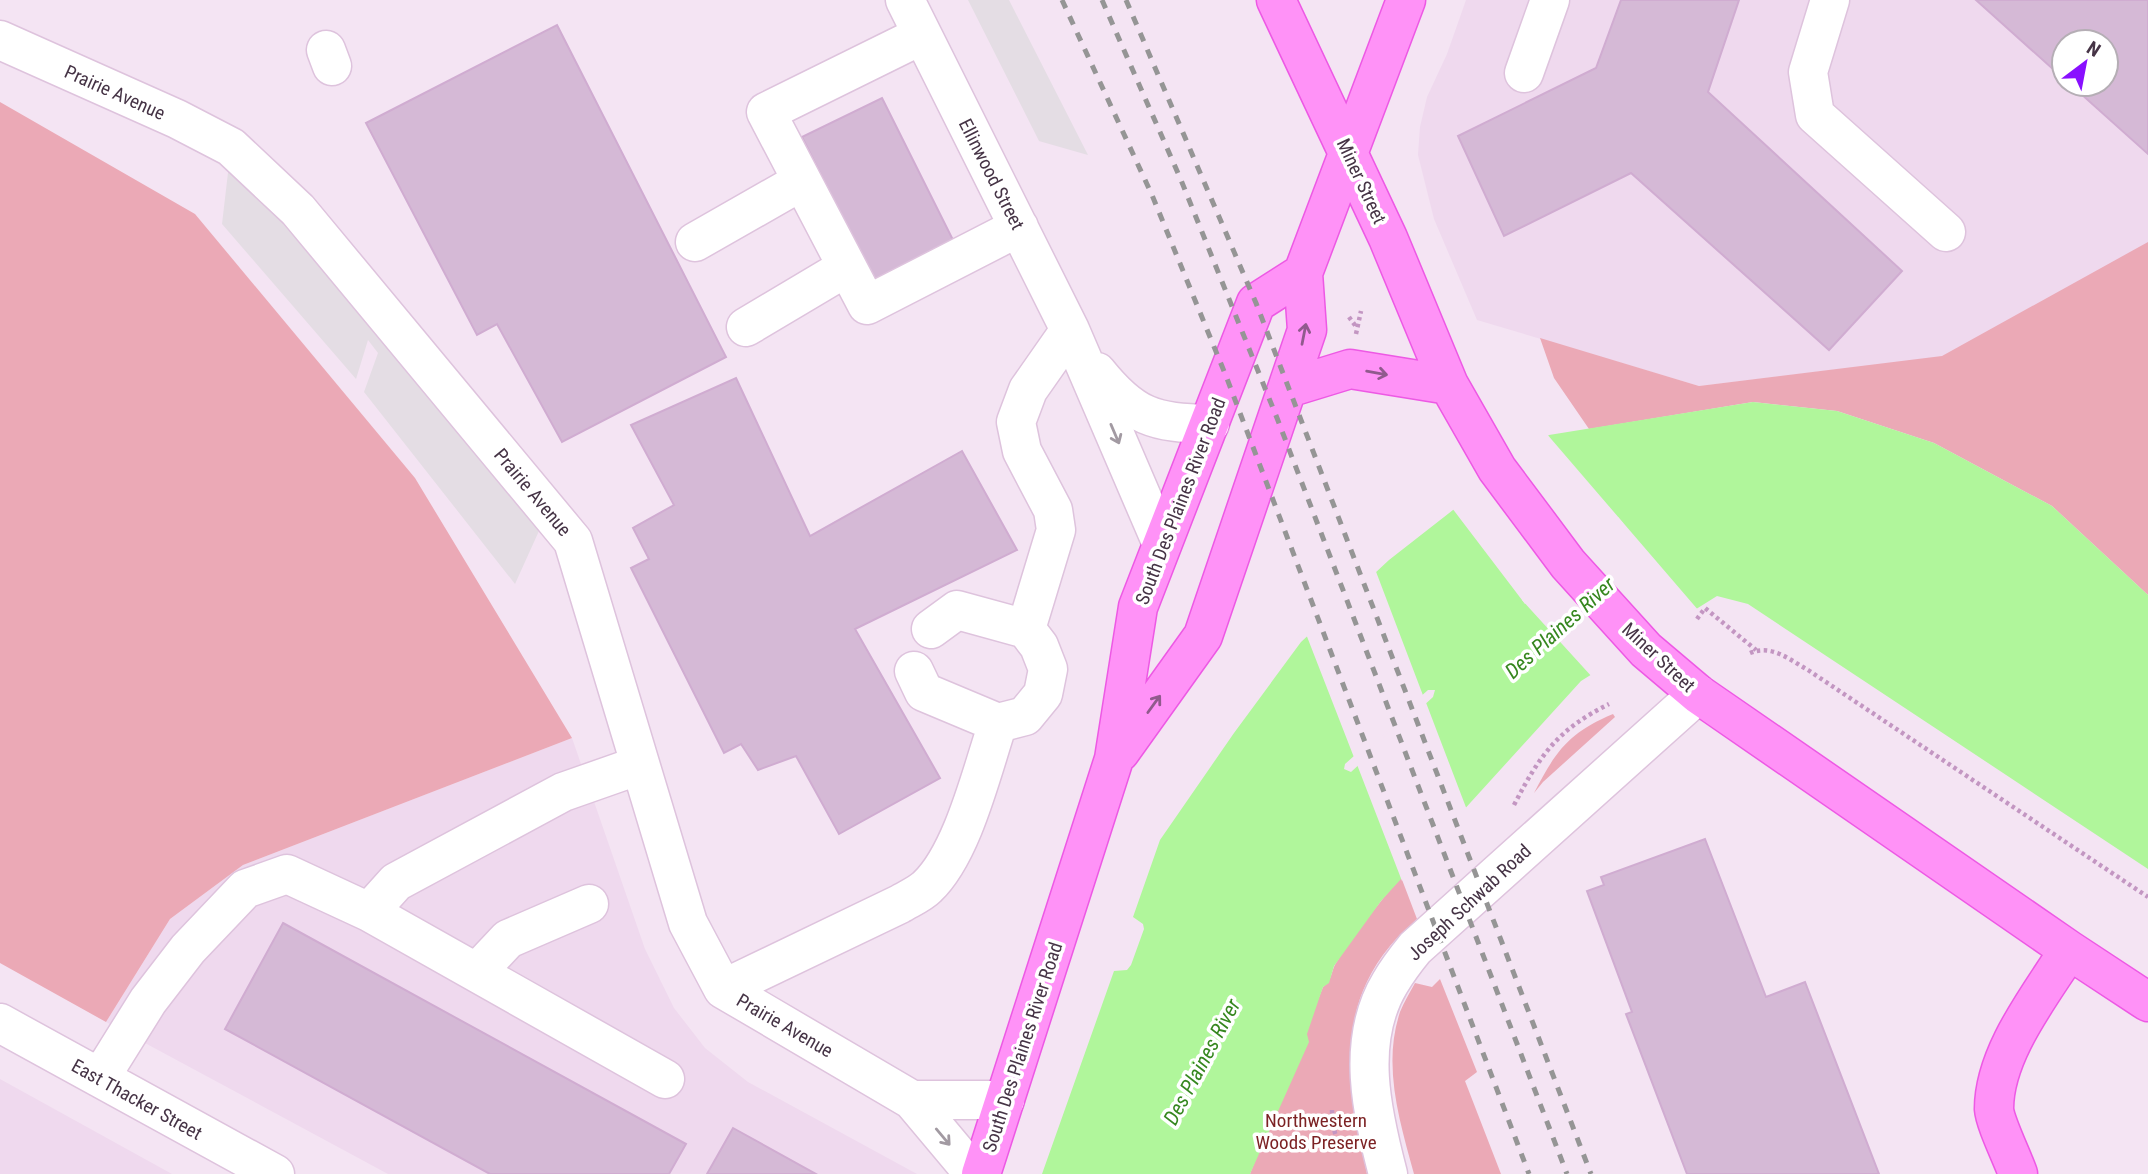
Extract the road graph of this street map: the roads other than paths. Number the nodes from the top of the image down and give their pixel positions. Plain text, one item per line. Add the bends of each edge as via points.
1 (905, 0) edge
2 (1276, 0) edge
3 (1406, 0) edge
4 (1550, 0) edge
5 (1830, 0) edge
6 (922, 35) junction
7 (0, 40) edge
8 (1524, 72) dead end
9 (1348, 153) junction
10 (802, 181) junction
11 (1019, 228) junction
12 (1946, 232) dead end
13 (695, 242) dead end
14 (847, 267) junction
15 (1303, 273) junction
16 (746, 327) dead end
17 (1074, 340) junction
18 (1449, 385) junction
19 (1288, 388) junction
20 (1210, 424) junction
21 (1162, 544) junction
22 (931, 629) dead end
23 (1026, 629) junction
24 (914, 671) dead end
25 (1698, 694) junction
26 (998, 723) junction
27 (1114, 759) junction
28 (640, 765) junction
29 (589, 904) dead end
30 (369, 912) junction
31 (2068, 950) junction
32 (477, 972) junction
33 (723, 989) junction
34 (2148, 1002) edge
35 (0, 1023) edge
36 (100, 1078) junction
37 (665, 1079) dead end
38 (912, 1100) junction
39 (1005, 1100) junction
40 (275, 1174) edge
41 (974, 1174) edge
42 (981, 1174) edge
43 (1388, 1174) edge
44 (2018, 1174) edge

1 - 6 street, Ellinwood Street
2 - 9 main road, Miner Street
3 - 9 main road, South Des Plaines River Road
4 - 8 street
5 - 12 street via 1808,72 1815,115
6 - 10 street via 766,112
6 - 11 street, Ellinwood Street
7 - 28 street, Prairie Avenue via 231,147 298,210 573,541
9 - 15 main road, South Des Plaines River Road
9 - 18 main road, Miner Street
10 - 13 street
10 - 14 street
11 - 14 street via 867,306
11 - 17 street, Ellinwood Street
14 - 16 street
19 -> 15 main road, South Des Plaines River Road via 1307,330
15 - 20 main road, South Des Plaines River Road via 1256,303
17 - 20 street, Ellinwood Street via 1130,406 1171,423
17 -> 21 street, Ellinwood Street
17 - 23 street via 1028,390 1016,422 1022,451 1053,510 1056,530
19 -> 18 main road via 1350,369
18 - 25 main road, Miner Street via 1497,469 1568,564 1646,650
27 -> 19 main road, South Des Plaines River Road via 1203,636
20 - 21 main road, South Des Plaines River Road
21 - 27 main road, South Des Plaines River Road via 1138,607
22 - 23 street via 957,610
23 - 26 street via 1048,669 1043,694 1025,716
24 - 26 street via 924,692
25 - 31 main road, Miner Street
25 - 43 street, Joseph Schwab Road via 1415,948 1389,985 1370,1040 1373,1106
26 - 33 street via 961,832 946,865 927,888
27 - 39 main road, South Des Plaines River Road
28 - 30 street via 563,792 408,875
28 - 33 street, Prairie Avenue via 688,923
29 - 32 street via 508,939
30 - 32 street
30 - 36 street via 287,874 245,889 188,949 148,1001
31 - 34 main road, Miner Street
31 - 44 main road via 2007,1050 1998,1075 1994,1111
32 - 37 street
33 - 38 street, Prairie Avenue
35 - 36 street, East Thacker Street
36 - 40 street, East Thacker Street
38 - 39 street
38 -> 41 street, Prairie Avenue
39 - 42 main road, South Des Plaines River Road

